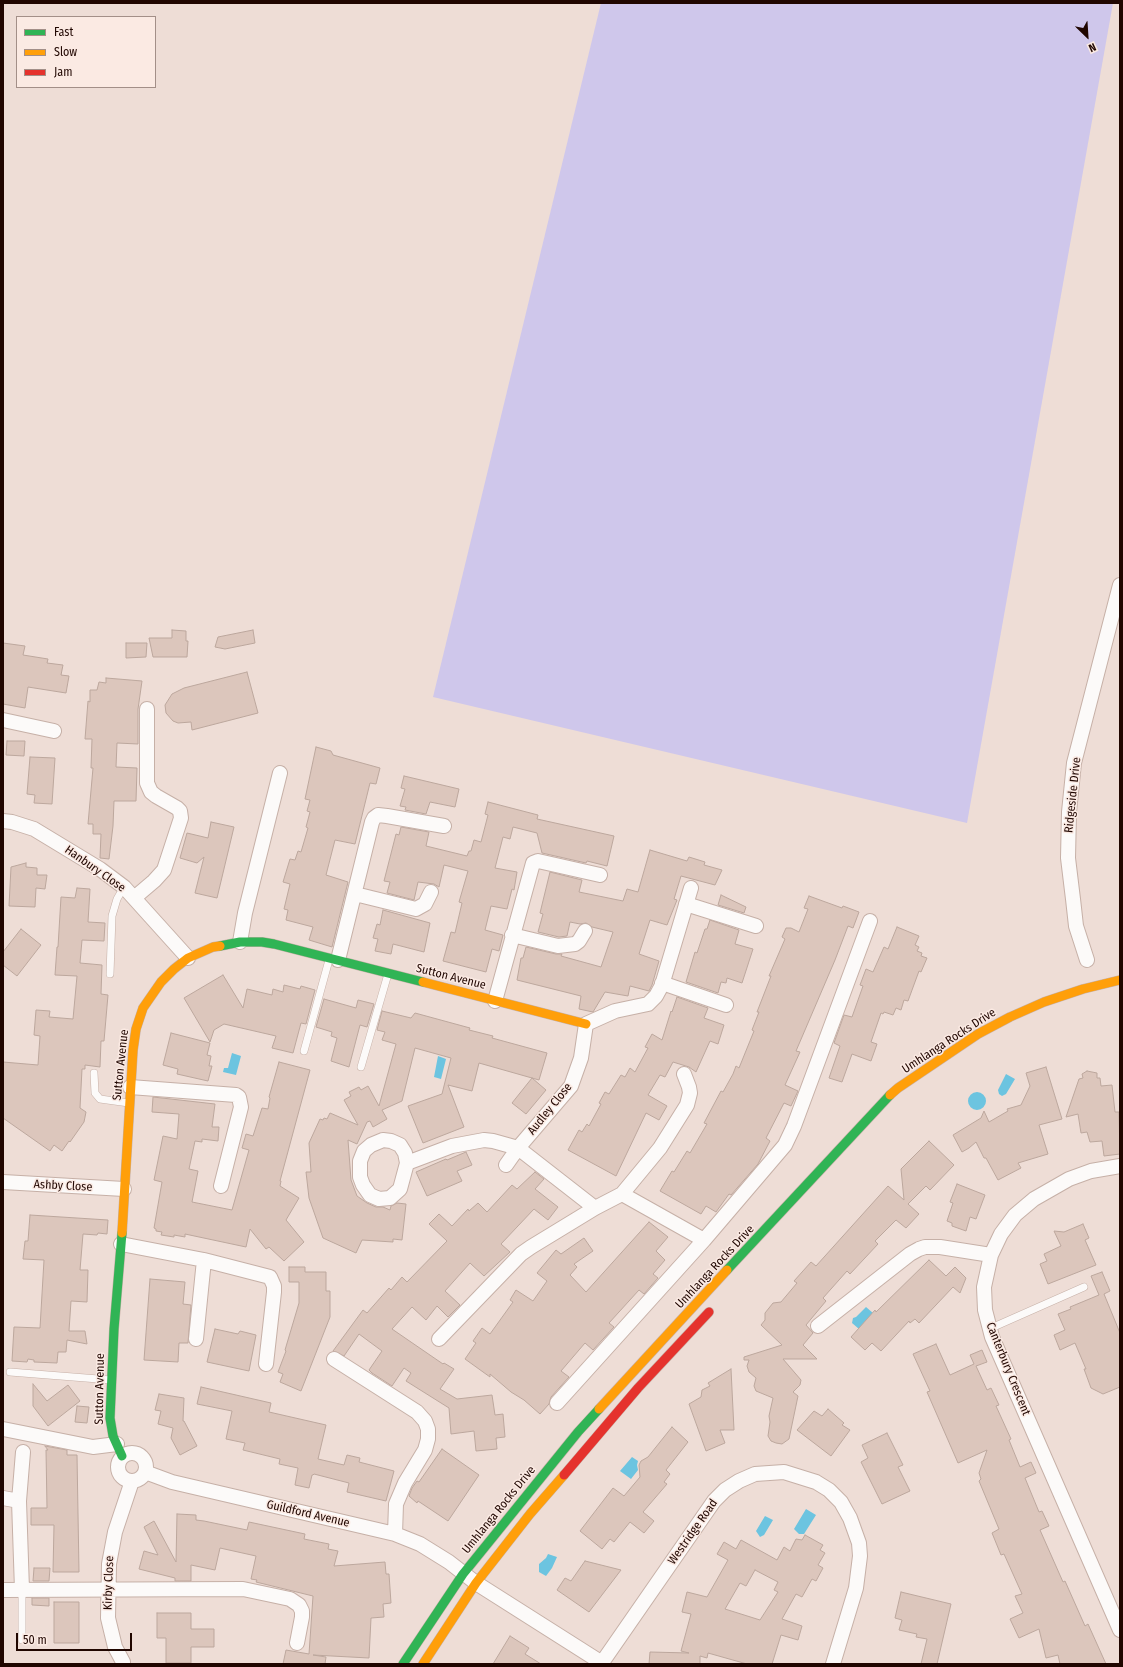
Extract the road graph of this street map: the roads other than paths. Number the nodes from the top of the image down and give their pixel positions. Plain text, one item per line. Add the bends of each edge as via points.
1 (1120, 585) edge
2 (147, 709) dead end
3 (3, 720) edge
4 (54, 731) dead end
5 (280, 774) dead end
6 (3, 821) edge
7 (444, 826) dead end
8 (600, 875) dead end
9 (124, 887) junction
10 (691, 888) dead end
11 (431, 892) dead end
12 (355, 894) junction
13 (134, 898) junction
14 (686, 904) junction
15 (870, 921) dead end
16 (756, 926) dead end
17 (585, 931) dead end
18 (512, 935) junction
19 (240, 942) junction
20 (188, 958) junction
21 (334, 959) junction
22 (1087, 960) dead end
23 (388, 973) junction
24 (110, 974) dead end
25 (1120, 980) edge
26 (662, 983) junction
27 (495, 1001) junction
28 (726, 1005) dead end
29 (586, 1024) junction
30 (304, 1052) dead end
31 (361, 1067) dead end
32 (94, 1073) dead end
33 (684, 1074) dead end
34 (130, 1087) junction
35 (129, 1103) junction
36 (518, 1148) junction
37 (408, 1163) dead end
38 (506, 1165) dead end
39 (1120, 1166) edge
40 (3, 1182) edge
41 (221, 1186) dead end
42 (124, 1189) junction
43 (622, 1194) junction
44 (596, 1208) junction
45 (704, 1240) junction
46 (121, 1244) junction
47 (991, 1255) junction
48 (204, 1260) junction
49 (1084, 1287) dead end
50 (714, 1306) dead end
51 (818, 1326) dead end
52 (989, 1329) junction
53 (196, 1339) dead end
54 (439, 1339) dead end
55 (334, 1359) dead end
56 (266, 1364) dead end
57 (10, 1372) dead end
58 (111, 1380) junction
59 (557, 1403) dead end
60 (3, 1429) edge
61 (120, 1450) junction
62 (23, 1452) dead end
63 (145, 1472) junction
64 (132, 1481) junction
65 (3, 1498) edge
66 (19, 1501) junction
67 (395, 1534) junction
68 (463, 1574) junction
69 (476, 1583) junction
70 (108, 1589) junction
71 (3, 1590) edge
72 (22, 1590) junction
73 (1120, 1630) edge
74 (22, 1640) dead end
75 (297, 1643) dead end
76 (121, 1663) edge
77 (403, 1664) edge
78 (423, 1664) edge
79 (602, 1664) edge
80 (833, 1664) edge

1 - 22 street, Ridgeside Drive via 1074,763 1069,812 1068,858 1076,926
2 - 13 street via 147,783 151,792 180,811 181,818 164,870
3 - 4 street
5 - 19 street
6 - 9 street, Hanbury Close via 24,825 49,837
7 - 12 street via 376,816 372,822
8 - 18 street via 538,861 533,863
9 - 13 street, Hanbury Close
9 - 24 lane via 112,916
10 - 14 street
11 - 12 street via 425,904 416,909
12 - 21 street
13 - 20 street, Hanbury Close
14 - 16 street
14 - 26 street
15 - 45 street via 790,1137 782,1150
17 - 18 street via 575,944 558,946
18 - 27 street
19 - 20 main road, Sutton Avenue via 213,947
19 - 21 main road, Sutton Avenue via 274,944
20 - 34 main road, Sutton Avenue via 161,982 143,1008 136,1029
21 - 23 main road, Sutton Avenue
21 - 30 lane
23 - 27 main road, Sutton Avenue
23 - 31 lane
25 - 68 main road, Umhlanga Rocks Drive via 1044,1002 1010,1017 966,1042 898,1088 578,1432
26 - 28 street
26 - 29 street via 656,996 648,1004 615,1011
27 - 29 main road, Sutton Avenue
29 - 36 street, Audley Close via 581,1058 571,1086
32 - 35 lane via 95,1092 100,1099
33 - 43 street via 690,1094 687,1105 660,1148
34 - 35 main road, Sutton Avenue
34 - 41 street via 239,1096 241,1107
35 - 42 main road, Sutton Avenue
36 - 37 street via 484,1140 452,1146
36 - 38 street, Audley Close
36 - 44 street
39 - 47 street, Canterbury Crescent via 1091,1171 1069,1179 1034,1199 1015,1215 1001,1234
40 - 42 street, Ashby Close
42 - 46 main road, Sutton Avenue
43 - 44 street
43 - 45 street
44 - 54 street via 521,1254
45 - 59 street
46 - 48 street
46 - 58 main road, Sutton Avenue
47 - 51 street via 940,1247 919,1249
47 - 52 street, Canterbury Crescent via 984,1287
48 - 53 street
48 - 56 street via 267,1275 271,1279 274,1292
49 - 52 lane
50 - 69 main road via 638,1388 530,1514
52 - 73 street, Canterbury Crescent
55 - 67 street via 417,1412 428,1429 425,1450 396,1504
57 - 58 lane
58 - 61 main road, Sutton Avenue via 110,1427
60 - 61 street
61 - 63 street via 138,1453 146,1465
61 - 64 street via 118,1470 126,1480
62 - 66 street
63 - 64 street via 142,1477
63 - 67 street, Guildford Avenue via 172,1482
64 - 70 street, Kirby Close via 110,1550
65 - 66 street
66 - 72 street
67 - 68 street, Guildford Avenue via 420,1544
68 - 69 street, Westridge Road
68 - 77 main road, Umhlanga Rocks Drive
69 - 78 main road
69 - 79 street, Westridge Road
70 - 72 street
70 - 75 street via 243,1590 290,1599 299,1605 302,1611
70 - 76 street, Kirby Close via 108,1618
71 - 72 street
72 - 74 lane
79 - 80 street, Westridge Road via 714,1501 725,1490 755,1474 784,1472 816,1482 829,1490 841,1502 859,1543 856,1588

